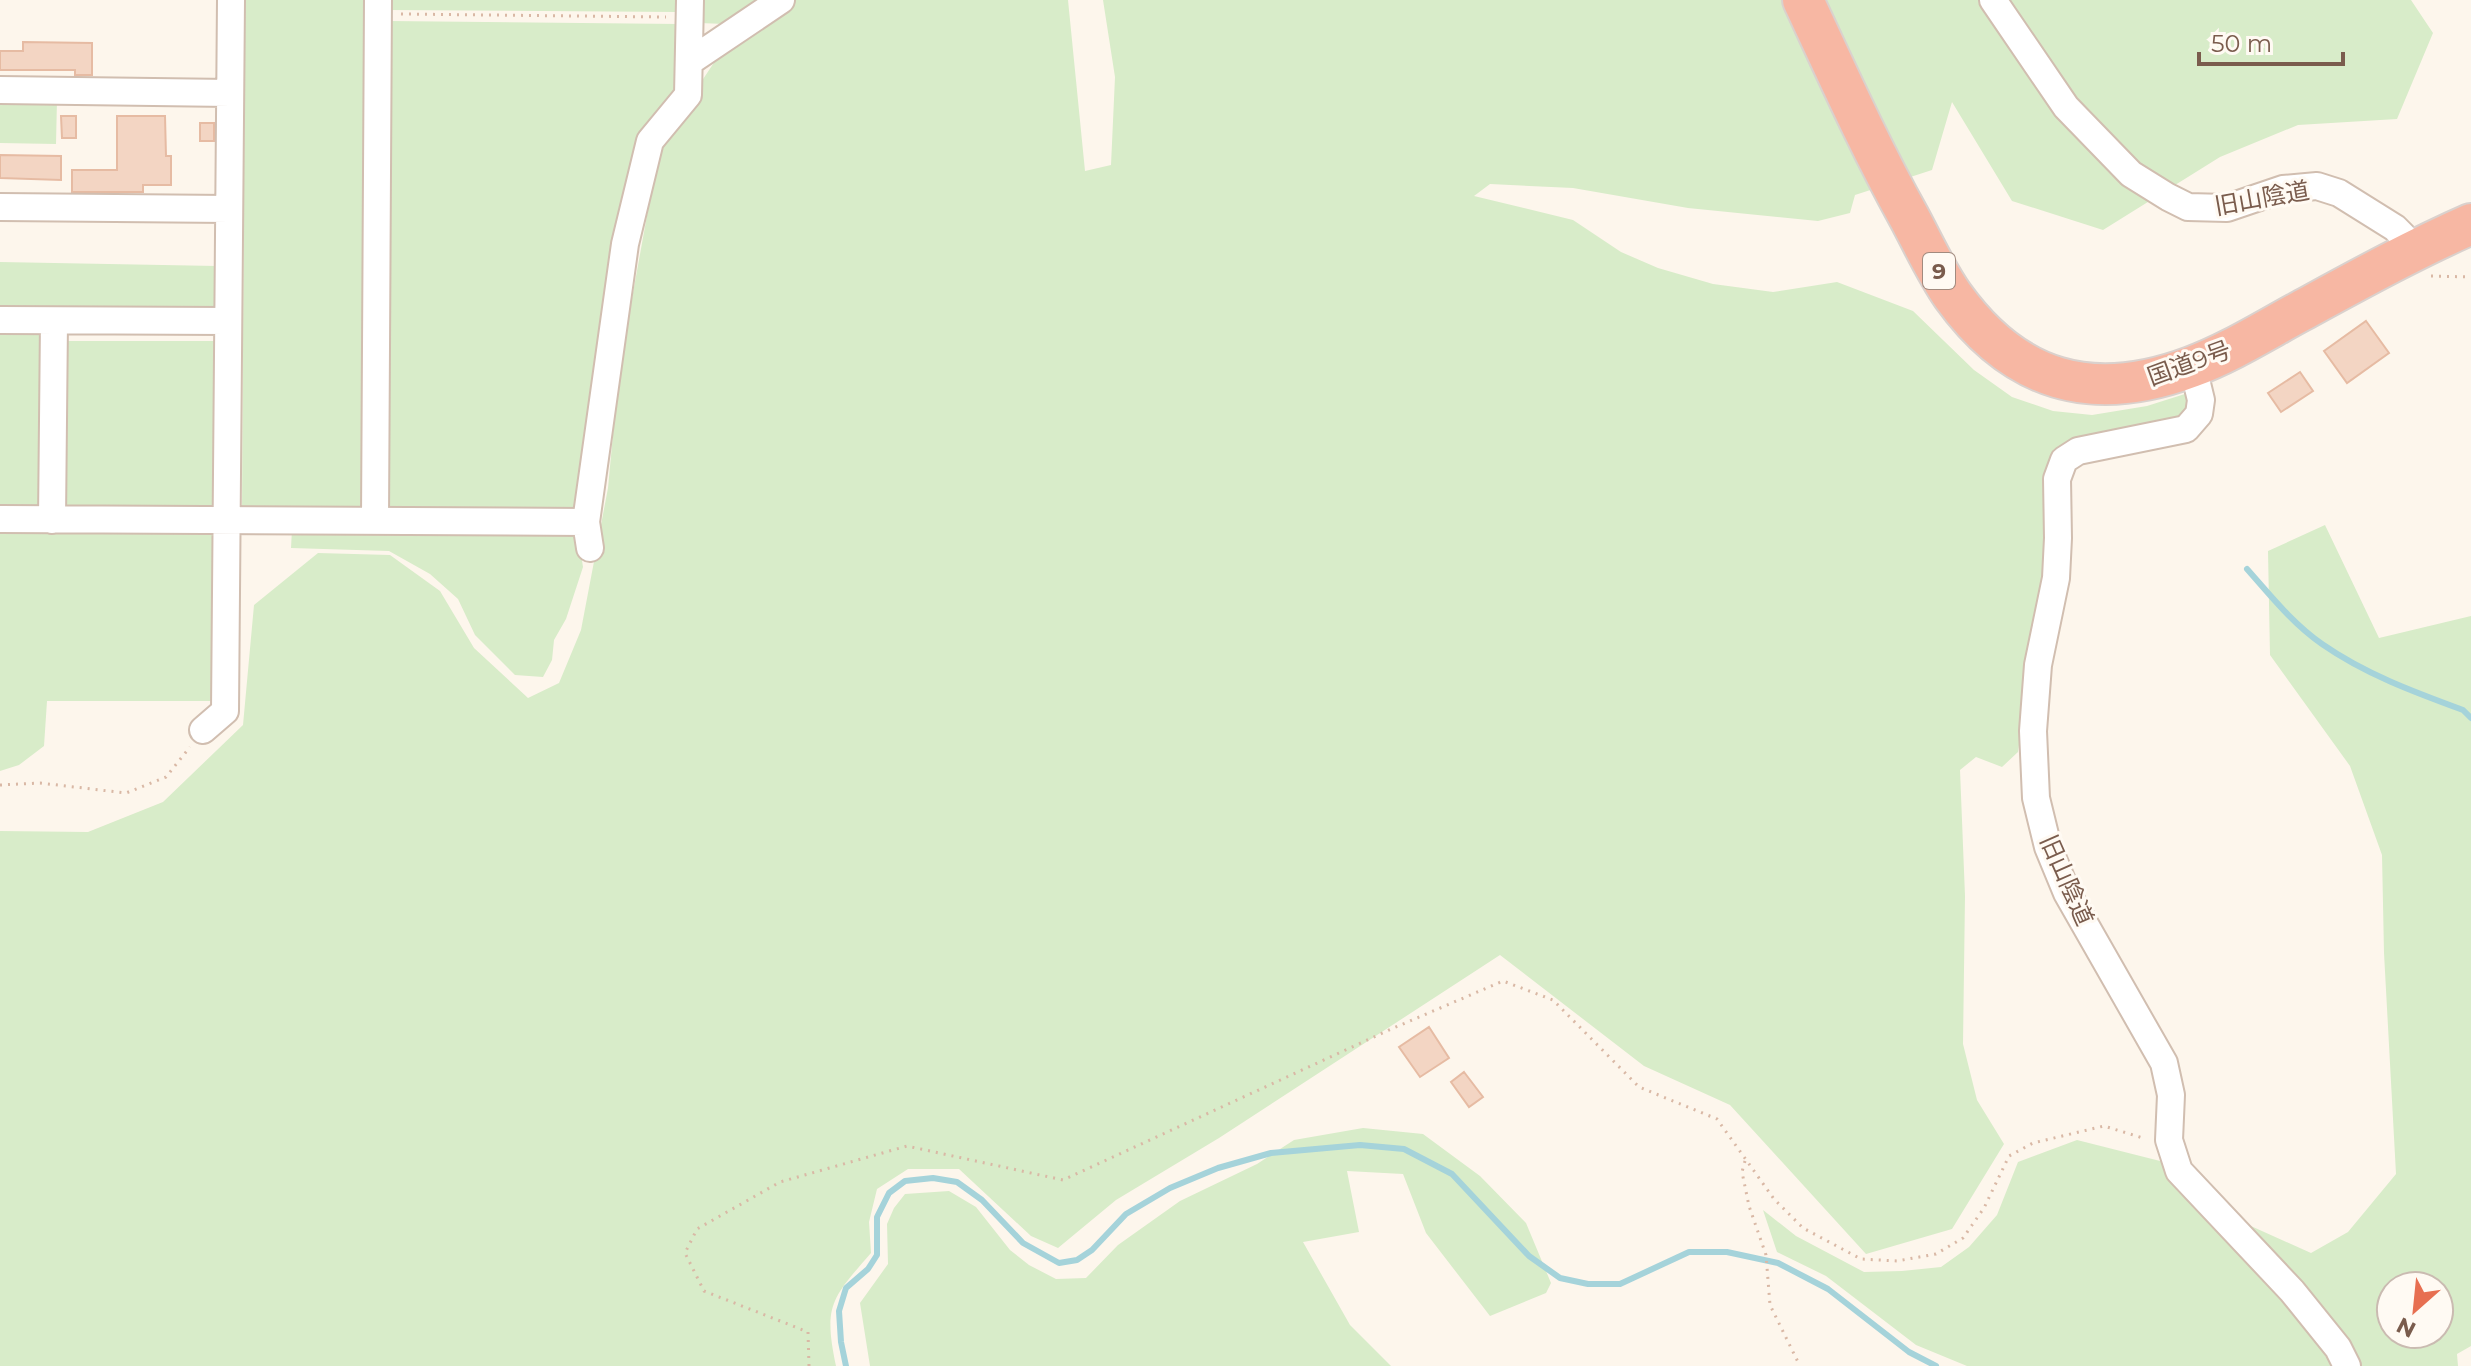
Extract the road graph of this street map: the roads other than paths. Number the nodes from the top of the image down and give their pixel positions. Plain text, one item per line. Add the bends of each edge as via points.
1 (231, 0) edge
2 (781, 0) edge
3 (1803, 0) edge
4 (1993, 0) edge
5 (378, 7) edge
6 (690, 8) edge
7 (689, 62) junction
8 (0, 90) edge
9 (230, 93) junction
10 (0, 207) edge
11 (229, 209) junction
12 (2471, 224) edge
13 (2410, 251) junction
14 (0, 320) edge
15 (54, 321) junction
16 (228, 321) junction
17 (2193, 367) junction
18 (0, 519) edge
19 (52, 520) junction
20 (226, 520) junction
21 (375, 521) junction
22 (586, 522) junction
23 (590, 548) dead end
24 (203, 730) road end
25 (2347, 1366) edge

1 - 9 street
2 - 7 street
3 - 17 highway, 国道9号 / 9 via 1886,176 1951,294 1982,333 2043,374 2077,383 2151,380
4 - 13 street, 旧山陰道 via 2066,107 2131,174 2188,207 2227,208 2283,189 2317,186 2339,193 2395,228
5 - 21 street
6 - 7 street
7 - 22 street via 688,95 650,141 625,244
8 - 9 street
9 - 11 street
10 - 11 street
11 - 16 street
12 - 13 highway, 国道9号 / 9
13 - 17 highway, 国道9号 / 9
14 - 15 street
15 - 16 street
15 - 19 street
16 - 20 street
17 - 25 street, 旧山陰道 via 2201,400 2199,414 2186,429 2078,451 2064,460 2057,479 2056,578 2038,665 2033,731 2036,798 2067,893 2164,1063 2171,1095 2169,1140 2179,1171 2292,1291
18 - 19 street
19 - 20 street
20 - 21 street
20 - 24 street via 225,711
21 - 22 street
22 - 23 street

